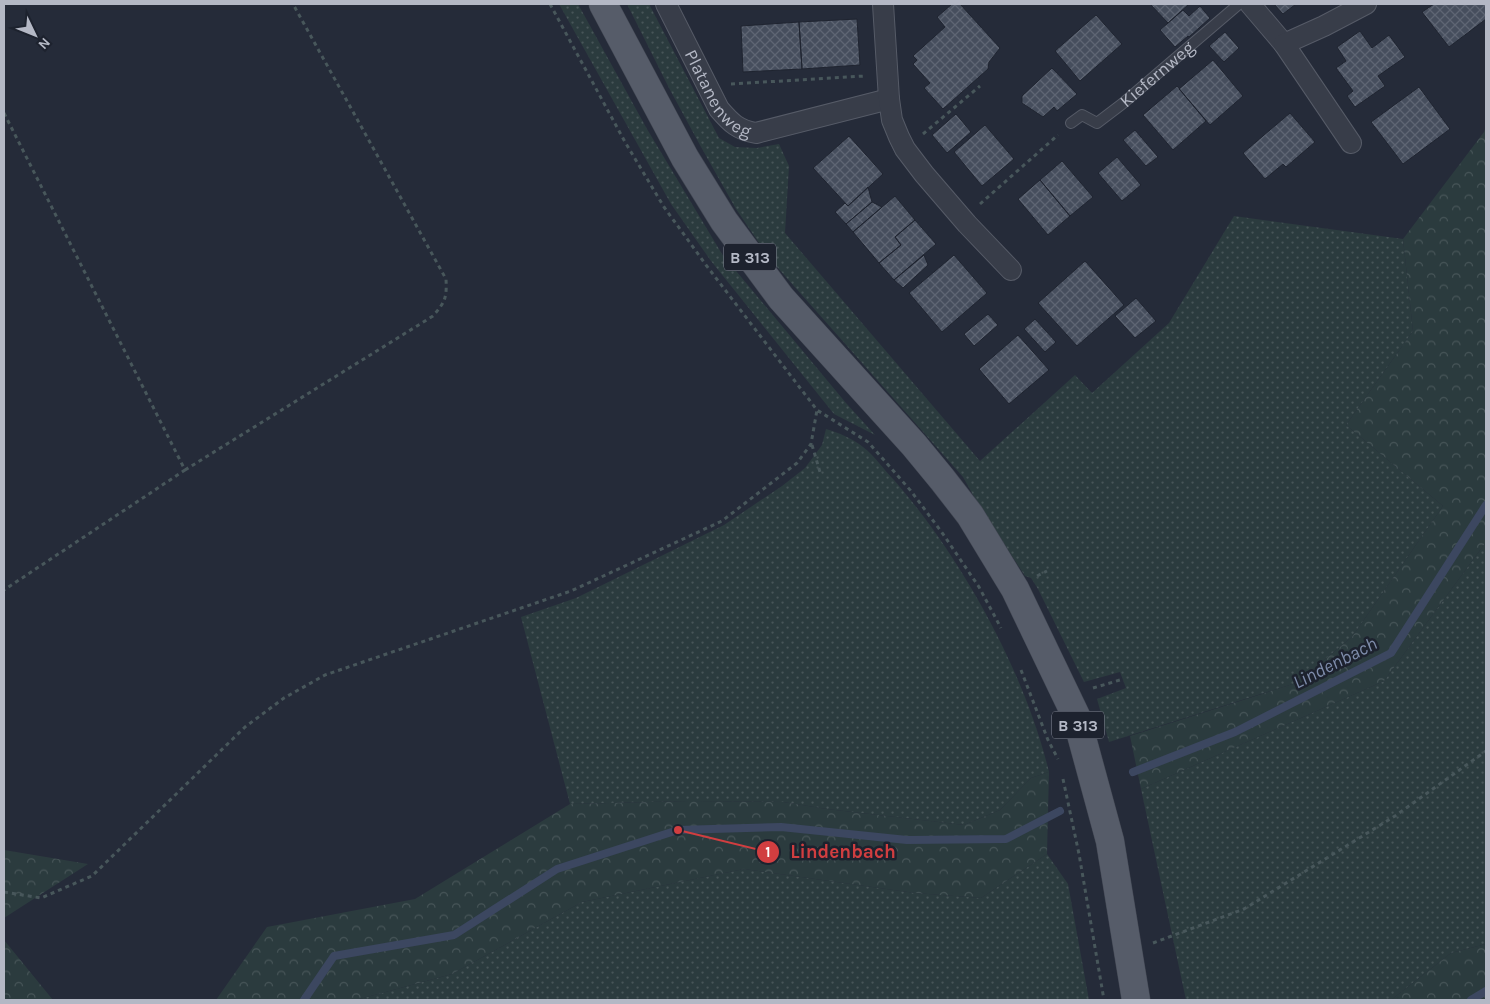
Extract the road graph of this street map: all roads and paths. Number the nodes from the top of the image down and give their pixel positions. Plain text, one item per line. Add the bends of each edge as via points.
1 (293, 4) edge
2 (550, 4) edge
3 (603, 4) edge
4 (666, 4) edge
5 (883, 4) edge
6 (1239, 4) edge
7 (1250, 4) edge
8 (1366, 4) edge
9 (1284, 44) junction
10 (888, 74) junction
11 (706, 86) junction
12 (980, 86) dead end
13 (889, 99) junction
14 (4, 113) edge
15 (1071, 123) joint
16 (1351, 143) dead end
17 (905, 149) junction
18 (963, 219) junction
19 (1011, 270) dead end
20 (817, 410) junction
21 (811, 444) junction
22 (185, 470) junction
23 (820, 472) dead end
24 (4, 590) edge
25 (1002, 629) dead end
26 (1018, 662) dead end
27 (1486, 751) edge
28 (1058, 760) dead end
29 (1060, 770) dead end
30 (4, 892) edge
31 (1160, 942) dead end
32 (1104, 1000) edge
33 (1136, 1000) edge

1 - 22 path via 446,279 444,303 434,316
2 - 20 path via 664,207
3 - 33 main road, B 313 via 686,158 724,221 781,298 942,479 1015,588 1076,716 1110,841
4 - 11 street, Platanenweg
5 - 10 street
6 - 15 lane, Kiefernweg via 1097,124 1082,114
7 - 9 street
8 - 9 street
9 - 16 street
10 - 11 path
10 - 13 street
11 - 13 street, Platanenweg via 728,120 742,131 756,133
12 - 17 path
13 - 17 street via 892,120
14 - 22 path
15 - 18 path
17 - 18 street
18 - 19 street
20 - 21 path
20 - 25 path via 868,442 912,491 979,587
21 - 23 path
21 - 30 path via 797,463 722,521 571,591 325,675 284,698 245,727 92,876 40,898
22 - 24 path
26 - 28 path
27 - 31 path via 1395,816 1244,909
29 - 32 path via 1079,854

